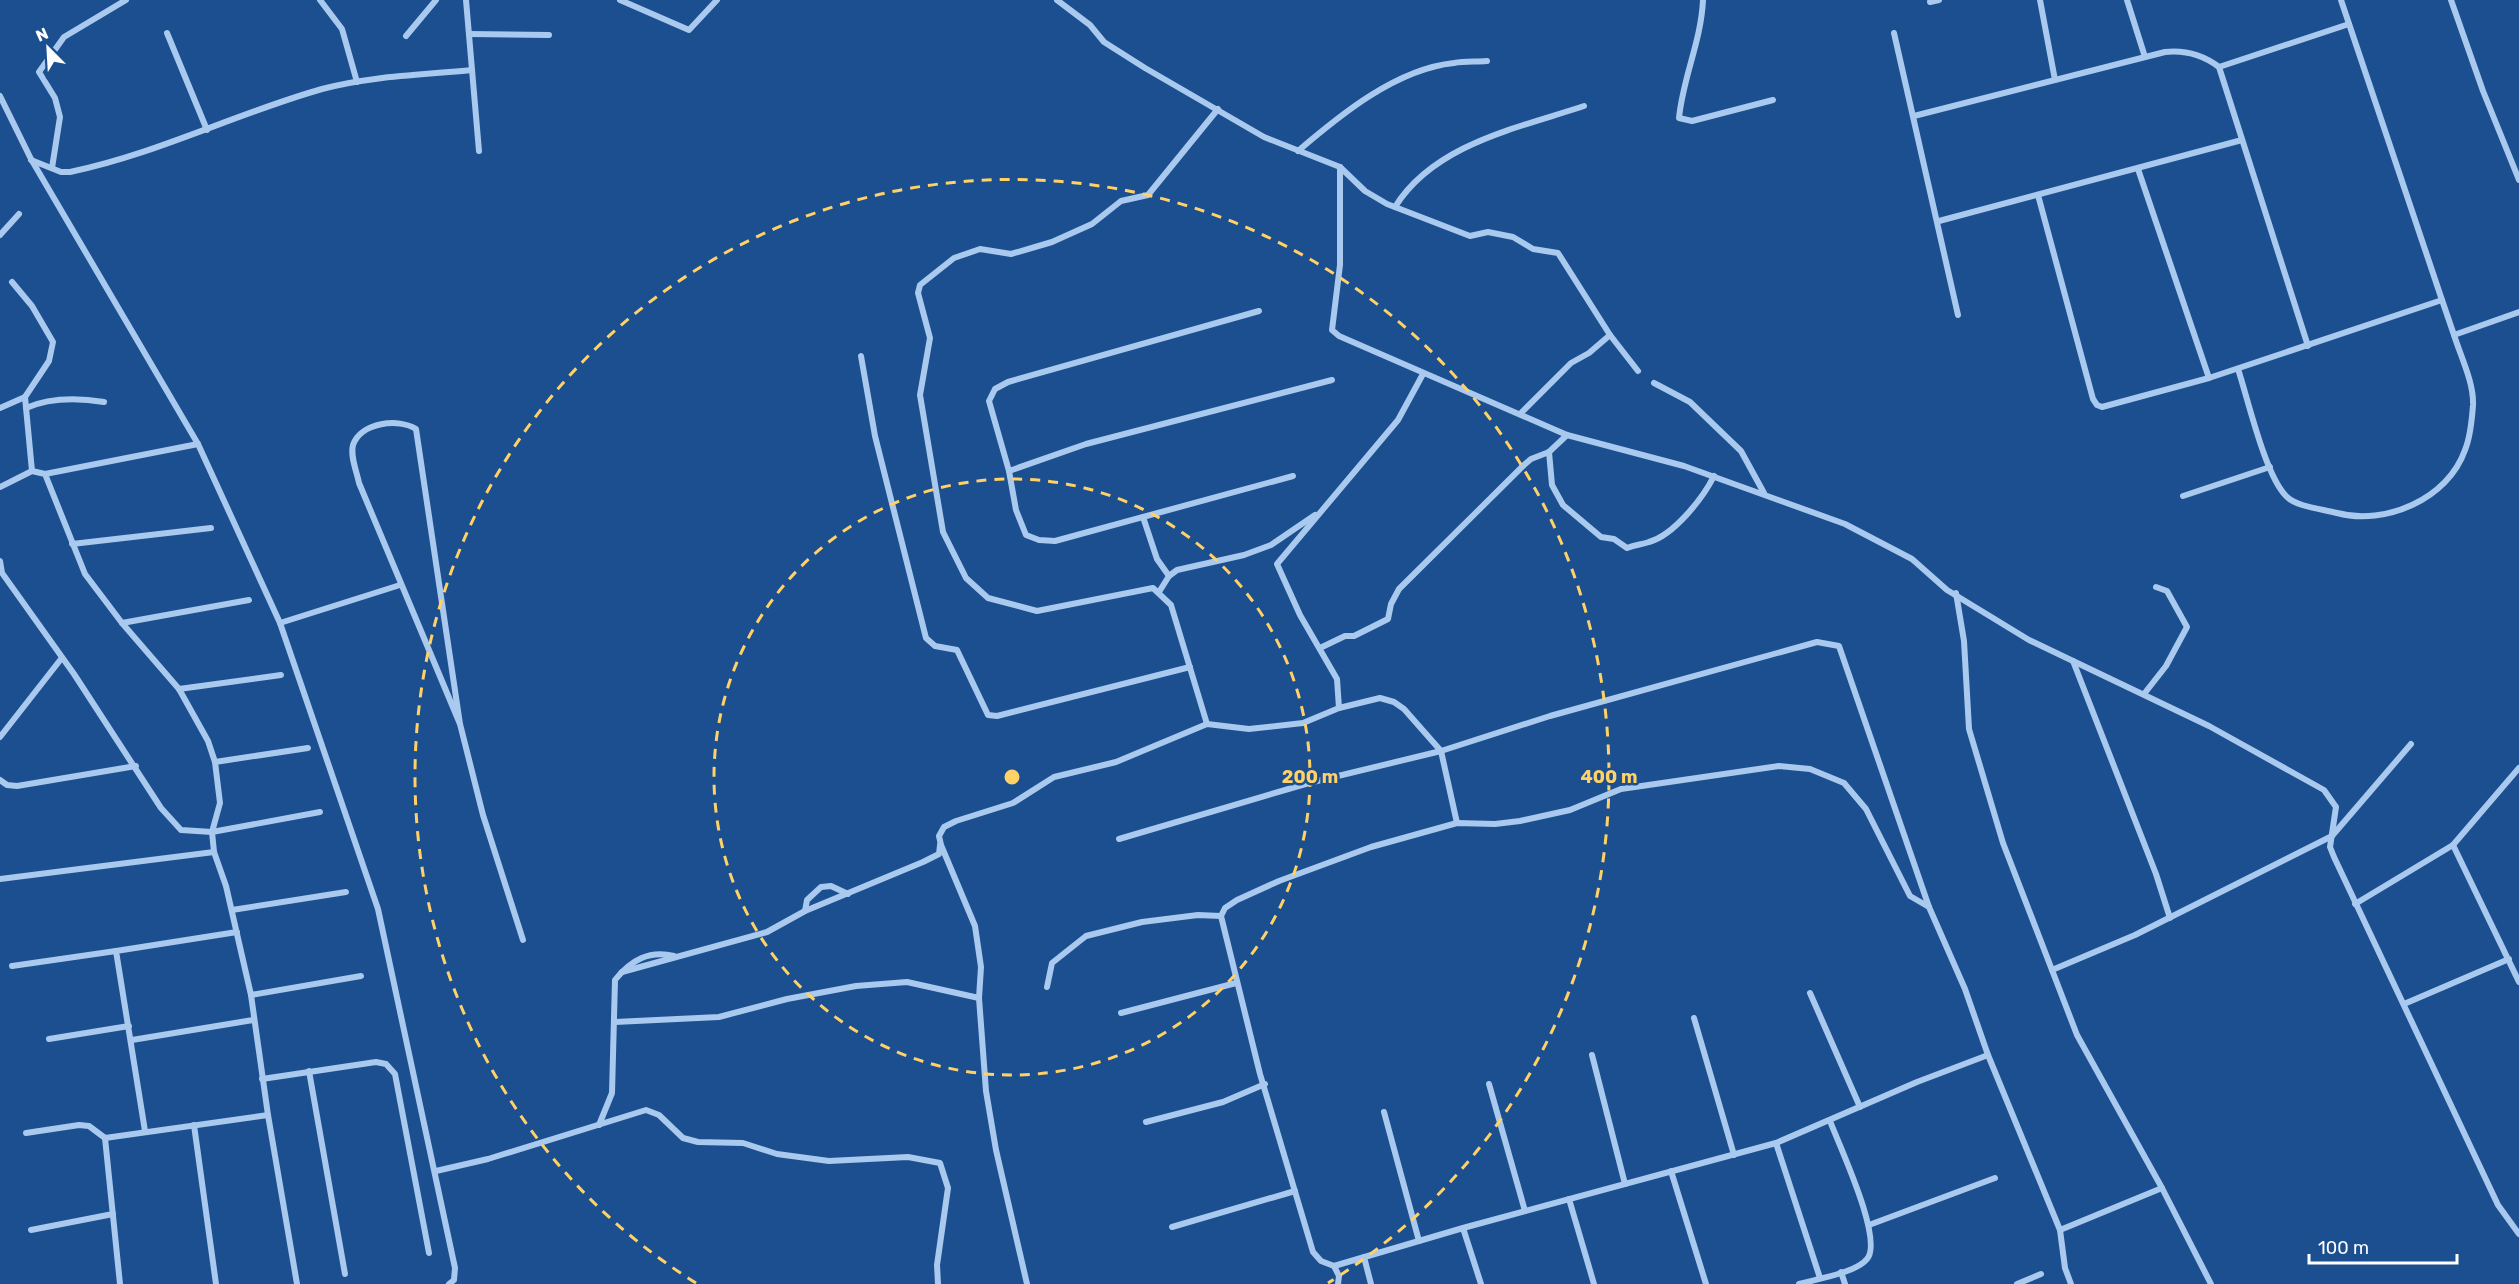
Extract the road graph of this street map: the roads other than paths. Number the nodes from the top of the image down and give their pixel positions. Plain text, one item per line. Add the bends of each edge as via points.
1 (126, 0) edge
2 (320, 0) edge
3 (436, 0) edge
4 (466, 0) edge
5 (620, 0) edge
6 (717, 0) edge
7 (1057, 0) edge
8 (1704, 0) edge
9 (1939, 0) edge
10 (2040, 0) edge
11 (2127, 0) edge
12 (2341, 0) edge
13 (2451, 0) edge
14 (1930, 2) dead end
15 (2349, 24) junction
16 (167, 33) dead end
17 (1894, 33) dead end
18 (469, 34) junction
19 (549, 35) dead end
20 (406, 36) dead end
21 (2145, 57) junction
22 (1486, 62) dead end
23 (2219, 67) junction
24 (472, 70) junction
25 (2055, 80) junction
26 (357, 82) junction
27 (0, 96) edge
28 (1773, 100) dead end
29 (1584, 106) dead end
30 (1218, 109) junction
31 (1914, 116) junction
32 (207, 130) junction
33 (2242, 140) junction
34 (1298, 151) junction
35 (479, 152) dead end
36 (31, 159) junction
37 (1340, 167) junction
38 (52, 168) junction
39 (2138, 169) junction
40 (2519, 180) edge
41 (2038, 195) junction
42 (1395, 207) junction
43 (19, 214) dead end
44 (1939, 221) junction
45 (0, 235) edge
46 (12, 282) dead end
47 (2442, 300) junction
48 (1259, 310) dead end
49 (2519, 312) edge
50 (1958, 315) dead end
51 (1610, 335) junction
52 (2454, 335) junction
53 (2308, 346) junction
54 (861, 356) dead end
55 (2238, 369) junction
56 (1638, 371) dead end
57 (1424, 374) junction
58 (2209, 378) junction
59 (1332, 380) dead end
60 (1654, 383) dead end
61 (25, 397) junction
62 (104, 402) dead end
63 (0, 408) edge
64 (26, 408) junction
65 (1520, 414) junction
66 (1567, 435) junction
67 (198, 444) junction
68 (1549, 452) junction
69 (2270, 467) junction
70 (33, 471) junction
71 (1009, 471) junction
72 (45, 474) junction
73 (1293, 476) dead end
74 (1714, 476) junction
75 (0, 487) edge
76 (1764, 494) junction
77 (2183, 496) dead end
78 (1325, 508) junction
79 (1143, 517) junction
80 (211, 528) dead end
81 (72, 544) junction
82 (0, 561) edge
83 (1, 573) edge
84 (1169, 576) junction
85 (400, 585) junction
86 (2156, 587) dead end
87 (1159, 592) junction
88 (1956, 594) junction
89 (249, 600) dead end
90 (122, 623) junction
91 (280, 623) junction
92 (1320, 648) junction
93 (62, 659) junction
94 (2073, 660) junction
95 (1190, 668) junction
96 (281, 675) dead end
97 (179, 688) junction
98 (2144, 694) junction
99 (1340, 708) junction
100 (460, 724) junction
101 (1207, 724) junction
102 (0, 737) edge
103 (2411, 744) dead end
104 (308, 748) dead end
105 (1441, 751) junction
106 (215, 762) junction
107 (136, 766) junction
108 (2519, 768) edge
109 (0, 780) edge
110 (320, 812) dead end
111 (1457, 823) junction
112 (212, 832) junction
113 (2332, 836) junction
114 (1119, 839) dead end
115 (940, 845) junction
116 (2453, 845) junction
117 (214, 852) junction
118 (0, 879) edge
119 (346, 892) dead end
120 (848, 894) junction
121 (2355, 904) junction
122 (1929, 907) junction
123 (232, 910) junction
124 (805, 911) junction
125 (1221, 915) junction
126 (2170, 918) junction
127 (237, 932) junction
128 (523, 940) dead end
129 (116, 951) junction
130 (2509, 959) junction
131 (12, 966) dead end
132 (2052, 970) junction
133 (361, 976) dead end
134 (2519, 982) edge
135 (1236, 983) junction
136 (1047, 987) dead end
137 (1810, 993) dead end
138 (251, 995) junction
139 (979, 998) junction
140 (2404, 1004) junction
141 (1121, 1013) dead end
142 (1694, 1018) dead end
143 (253, 1020) junction
144 (615, 1022) junction
145 (129, 1026) junction
146 (49, 1039) dead end
147 (132, 1040) junction
148 (1592, 1055) dead end
149 (1988, 1055) junction
150 (309, 1071) junction
151 (262, 1079) junction
152 (1264, 1084) junction
153 (1489, 1084) dead end
154 (1860, 1107) junction
155 (1384, 1112) dead end
156 (268, 1115) junction
157 (1830, 1120) junction
158 (1146, 1122) dead end
159 (194, 1125) junction
160 (599, 1125) junction
161 (145, 1131) junction
162 (26, 1134) dead end
163 (105, 1137) junction
164 (1776, 1143) junction
165 (1734, 1155) junction
166 (436, 1171) junction
167 (1671, 1172) junction
168 (1995, 1178) dead end
169 (1625, 1184) junction
170 (2162, 1188) junction
171 (1294, 1191) junction
172 (1569, 1199) junction
173 (1525, 1211) junction
174 (113, 1214) junction
175 (1869, 1225) junction
176 (1172, 1227) dead end
177 (1463, 1228) junction
178 (31, 1230) dead end
179 (2060, 1230) junction
180 (2519, 1234) edge
181 (1419, 1241) junction
182 (429, 1253) dead end
183 (1364, 1257) junction
184 (1334, 1266) junction
185 (1841, 1272) junction
186 (345, 1274) dead end
187 (2041, 1274) dead end
188 (1820, 1278) junction
189 (120, 1284) edge
190 (216, 1284) edge
191 (297, 1284) edge
192 (448, 1284) edge
193 (938, 1284) edge
194 (1028, 1284) edge
195 (1338, 1284) edge
196 (1371, 1284) edge
197 (1481, 1284) edge
198 (1594, 1284) edge
199 (1706, 1284) edge
200 (1799, 1284) edge
201 (1845, 1284) edge
202 (2017, 1284) edge
203 (2071, 1284) edge
204 (2211, 1284) edge

1 - 38 street via 64,36 39,72 55,98 60,117
2 - 26 street via 342,29
3 - 20 street
4 - 18 street
5 - 6 street via 689,30
7 - 30 street via 1090,24 1104,42
8 - 28 street via 1701,30 1686,77 1679,118 1692,121
9 - 14 street
10 - 25 street
11 - 21 street
12 - 15 street
13 - 40 street
15 - 23 street
15 - 47 street
16 - 32 street
17 - 31 street
18 - 19 street
18 - 24 street
21 - 23 street via 2173,52 2208,59
21 - 25 street
22 - 34 street via 1452,63 1395,82
23 - 33 street
24 - 26 street
24 - 35 street
25 - 31 street
26 - 32 street via 321,90
27 - 36 street
29 - 42 street via 1466,147 1421,176 1406,189
30 - 34 street via 1264,137
30 - 87 street via 1148,195 1121,201 1092,224 1052,242 1011,254 980,249 954,258 920,285 918,293 930,338 920,395 943,532 966,578 988,598 1037,611 1153,588
31 - 44 street
32 - 38 street via 81,170
33 - 39 street
33 - 53 street
34 - 37 street
36 - 38 street
36 - 67 street
37 - 42 street via 1365,190
37 - 57 street via 1340,265 1332,330
39 - 41 street
39 - 58 street
41 - 44 street
41 - 58 street via 2097,405 2117,404
42 - 51 street via 1470,236 1488,232 1513,237 1533,249 1558,253
43 - 45 street
44 - 50 street
46 - 61 street via 32,306 52,342 49,361
47 - 52 street
47 - 53 street
48 - 71 street via 994,389 988,401
49 - 52 street
51 - 56 street
51 - 65 street via 1570,363
52 - 69 street via 2473,404 2465,450 2455,471 2430,495 2389,513 2350,516 2288,499
53 - 55 street
54 - 95 street via 875,436 926,638 935,646 957,650 988,715 997,716
55 - 58 street
55 - 69 street
57 - 65 street
57 - 78 street via 1398,420
59 - 71 street via 1086,444
60 - 76 street via 1690,402 1741,451
61 - 63 street
61 - 64 street
62 - 64 street via 42,401
64 - 70 street
65 - 66 street
66 - 68 street
66 - 74 street
67 - 72 street
67 - 91 street
68 - 74 street via 1552,485 1563,506 1601,537 1614,539 1627,548 1664,535 1700,499
68 - 92 street via 1524,465 1434,551 1399,589 1388,619
69 - 77 street
70 - 72 street
70 - 75 street
71 - 79 street via 1026,535 1039,540 1055,541
72 - 81 street
73 - 79 street
74 - 76 street
76 - 88 street via 1845,524 1912,559
78 - 84 street via 1271,545 1245,555 1190,566
78 - 92 street via 1277,564
79 - 84 street via 1157,559
80 - 81 street
81 - 90 street via 85,574
82 - 83 street
83 - 93 street
84 - 87 street
85 - 91 street
85 - 100 street
85 - 100 street via 359,483 352,455 357,437 368,428 400,421 416,429 420,448
86 - 98 street via 2167,591 2187,627 2166,666
87 - 95 street via 1171,605
88 - 94 street via 2029,640
88 - 132 street via 1964,640 1969,729 2003,843
89 - 90 street
90 - 97 street
91 - 166 street via 378,909
92 - 99 street via 1336,680
93 - 102 street
93 - 107 street
94 - 98 street
94 - 126 street
95 - 101 street
96 - 97 street
97 - 106 street
98 - 113 street via 2324,790 2336,807
99 - 101 street via 1303,723 1249,729
99 - 105 street via 1380,698 1394,702
100 - 128 street via 483,814
101 - 115 street via 1116,762 1053,777 1013,803 956,820 944,827
103 - 113 street
104 - 106 street
105 - 111 street
105 - 114 street via 1309,783
105 - 122 street via 1539,719 1828,642 1839,646
106 - 112 street via 220,803
107 - 109 street via 17,786
107 - 112 street via 161,808 181,830
108 - 116 street
110 - 112 street
111 - 122 street via 1520,821 1570,810 1621,789 1745,770 1779,766 1810,769 1844,783 1866,808 1910,896
111 - 125 street via 1371,847 1279,881 1237,900
112 - 117 street
113 - 121 street via 2330,847
113 - 126 street
115 - 120 street via 939,854
115 - 139 street via 975,926 981,967
116 - 121 street
116 - 130 street
117 - 118 street
117 - 123 street
119 - 123 street
120 - 124 street
120 - 124 street via 821,886 807,900
121 - 140 street
122 - 149 street via 1965,989
123 - 127 street
124 - 144 street via 767,932 622,972 615,980
125 - 135 street
125 - 136 street via 1142,922 1086,936 1052,963
126 - 132 street
127 - 129 street
127 - 138 street
129 - 131 street
129 - 145 street
130 - 134 street
130 - 140 street
132 - 170 street via 2077,1035
133 - 138 street
135 - 141 street
135 - 152 street
137 - 154 street
138 - 143 street
139 - 144 street via 907,982 798,996 719,1017
139 - 194 street via 983,1062 996,1150
140 - 180 street via 2498,1205
142 - 165 street
143 - 147 street
143 - 151 street
144 - 160 street via 612,1093
145 - 146 street
145 - 147 street
147 - 161 street
148 - 169 street
149 - 154 street
149 - 179 street
150 - 151 street
150 - 182 street via 376,1062 386,1064 395,1074
150 - 186 street
151 - 156 street
152 - 158 street via 1223,1102
152 - 171 street
153 - 173 street
154 - 157 street
155 - 181 street
156 - 159 street
156 - 191 street
157 - 164 street
157 - 175 street
159 - 161 street
159 - 190 street
160 - 166 street
160 - 193 street via 646,1110 659,1115 683,1138 698,1142 743,1143 777,1154 829,1161 908,1157 940,1163 948,1188
161 - 163 street
162 - 163 street via 80,1125
163 - 174 street
164 - 165 street
164 - 188 street
165 - 167 street
166 - 192 street via 456,1275
167 - 169 street
167 - 199 street
168 - 175 street
169 - 172 street
170 - 179 street
170 - 204 street
171 - 176 street
171 - 184 street via 1313,1252 1321,1261
172 - 173 street
172 - 198 street
173 - 177 street
174 - 178 street
174 - 189 street
175 - 185 street via 1872,1250 1867,1259
177 - 181 street
177 - 197 street
179 - 203 street
181 - 183 street
183 - 184 street
183 - 196 street
184 - 195 street
185 - 188 street
185 - 201 street
187 - 202 street
188 - 200 street

